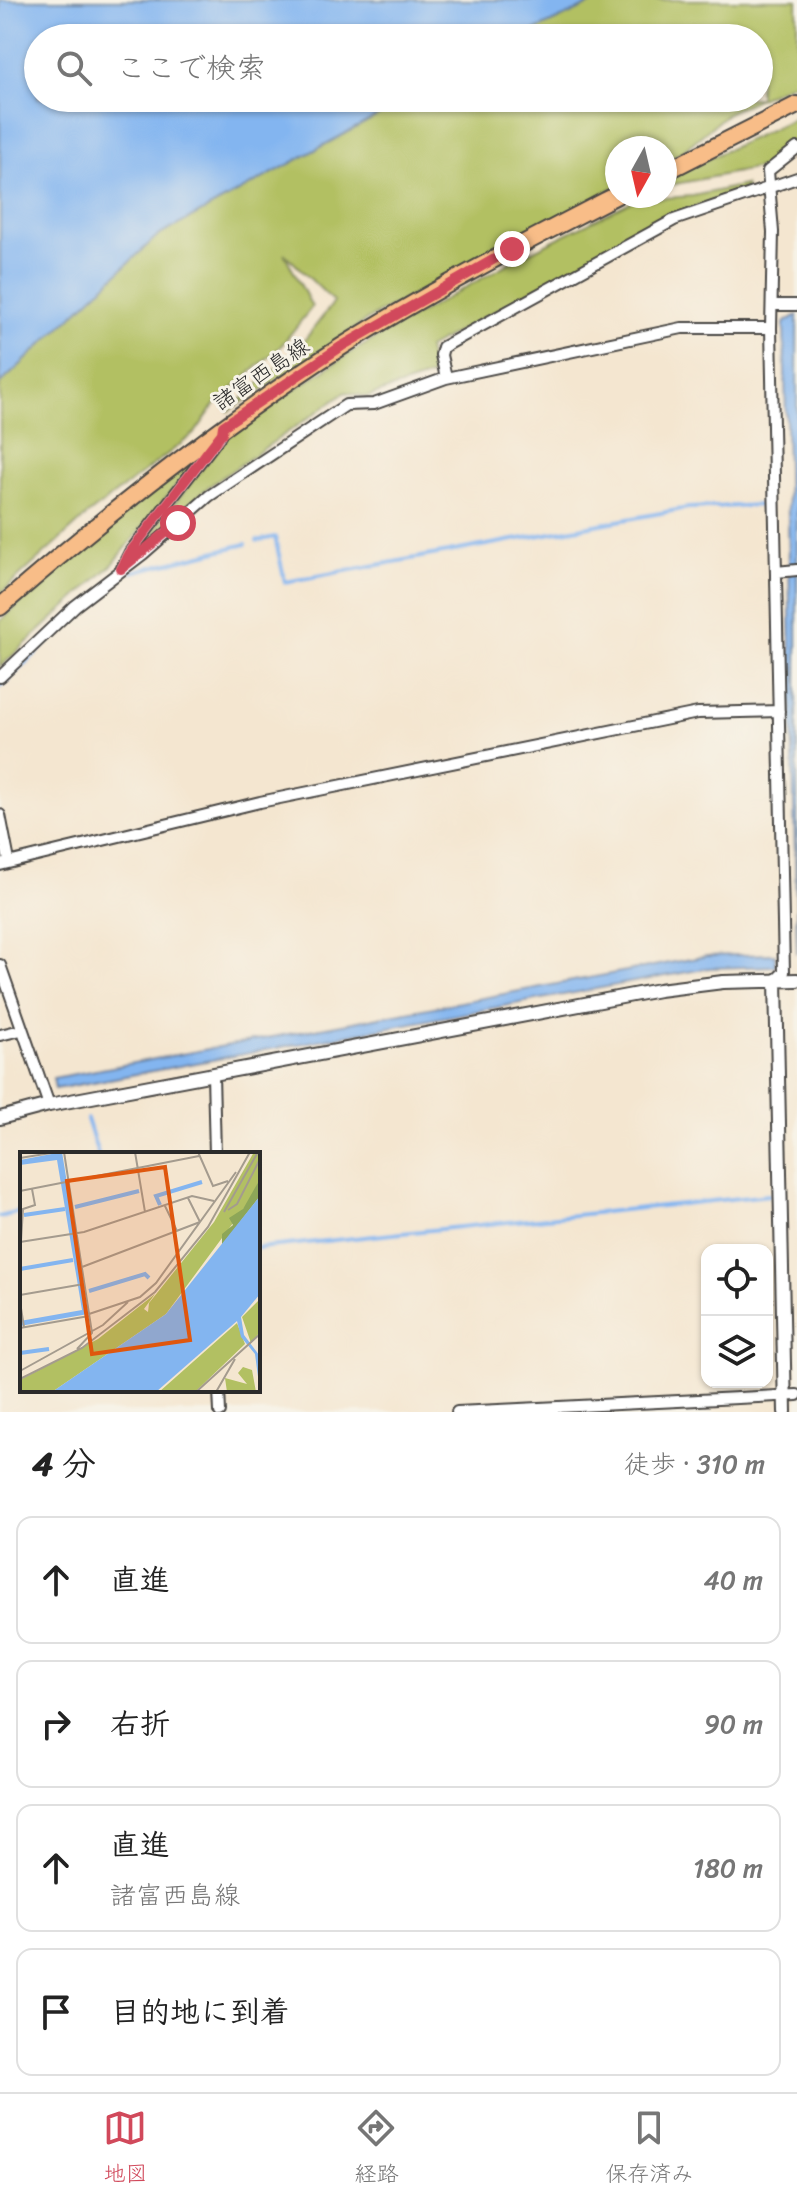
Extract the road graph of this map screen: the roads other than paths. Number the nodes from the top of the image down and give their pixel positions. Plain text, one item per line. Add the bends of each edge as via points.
1 (797, 105) edge
2 (797, 148) edge
3 (677, 166) edge
4 (797, 178) edge
5 (768, 186) junction
6 (605, 201) edge
7 (773, 305) junction
8 (797, 305) edge
9 (771, 328) junction
10 (446, 378) junction
11 (223, 426) junction
12 (121, 569) junction
13 (787, 571) edge
14 (0, 607) edge
15 (0, 677) edge
16 (779, 711) junction
17 (0, 815) edge
18 (4, 863) edge
19 (0, 965) edge
20 (776, 980) junction
21 (796, 980) edge
22 (21, 1030) junction
23 (0, 1035) edge
24 (213, 1074) junction
25 (49, 1105) junction
26 (0, 1118) edge
27 (215, 1152) edge
28 (219, 1392) edge
29 (791, 1396) edge
30 (220, 1412) edge
31 (457, 1412) edge
32 (785, 1412) edge

1 - 3 main road
2 - 5 street via 768,171
4 - 5 street
5 - 7 street
5 - 10 street via 661,227 443,347
6 - 11 main road, 諸富西島線 via 342,346
7 - 8 street
7 - 9 street
9 - 10 street via 682,328
9 - 13 street
10 - 12 street via 374,404 346,405 209,496
11 - 12 street
11 - 14 main road, 諸富西島線 via 81,536
12 - 15 street
13 - 16 street
16 - 18 street via 698,713 260,802
16 - 20 street via 784,972
17 - 18 street
19 - 22 street
20 - 21 street
20 - 24 street via 659,990
20 - 29 street
22 - 23 street
22 - 25 street
24 - 25 street
24 - 27 street
25 - 26 street
28 - 30 street
29 - 31 street
29 - 32 street

